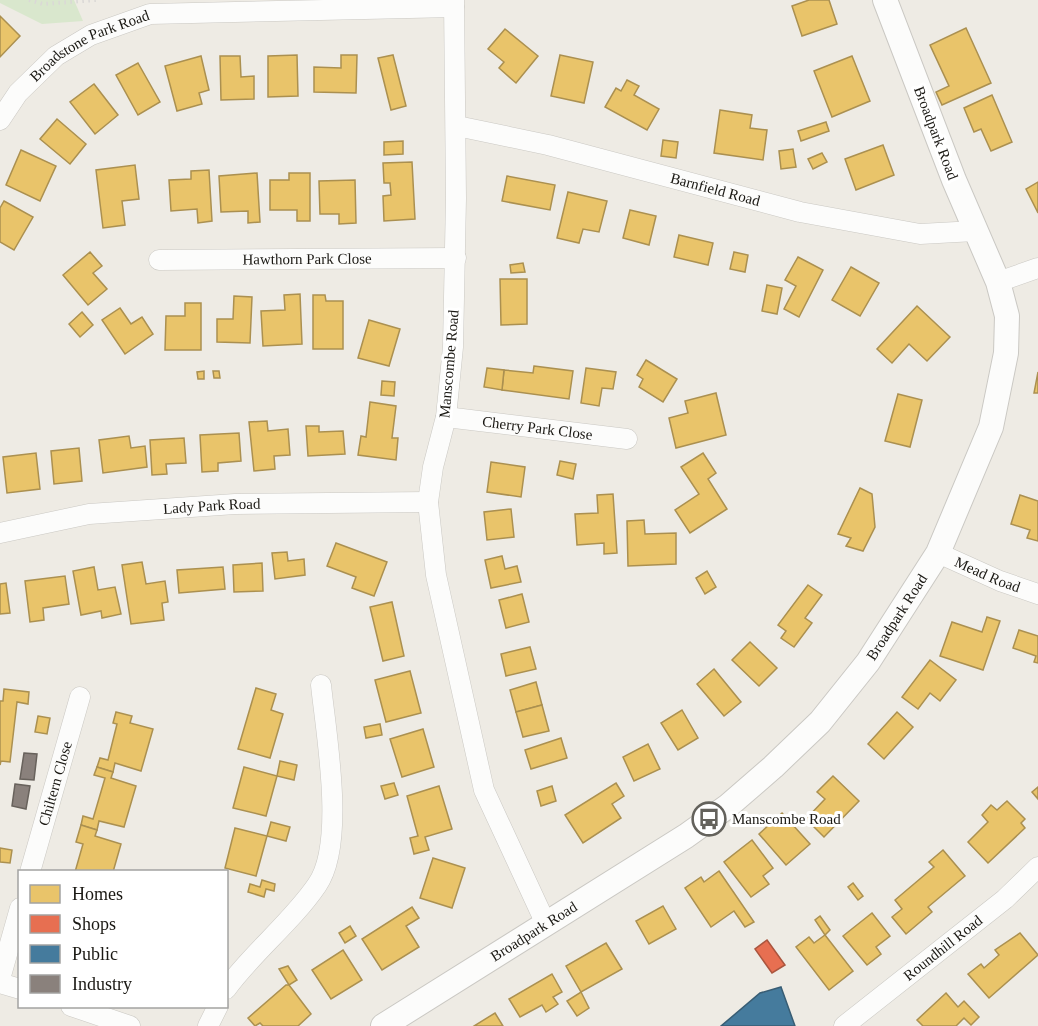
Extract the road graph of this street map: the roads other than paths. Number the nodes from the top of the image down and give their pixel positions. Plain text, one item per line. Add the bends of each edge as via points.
1 (885, 0) edge
2 (454, 4) edge
3 (148, 7) edge
4 (0, 120) edge
5 (457, 126) junction
6 (975, 231) junction
7 (456, 258) junction
8 (159, 260) dead end
9 (1038, 268) edge
10 (998, 282) junction
11 (446, 417) junction
12 (627, 439) dead end
13 (428, 501) junction
14 (0, 533) edge
15 (938, 552) junction
16 (1038, 594) edge
17 (321, 685) dead end
18 (80, 697) dead end
19 (1038, 867) edge
20 (31, 870) edge
21 (18, 915) edge
22 (546, 924) junction
23 (0, 981) edge
24 (18, 988) edge
25 (228, 988) edge
26 (77, 1008) edge
27 (217, 1008) edge
28 (129, 1026) edge
29 (208, 1026) edge
30 (382, 1026) edge
31 (844, 1026) edge

1 - 6 street, Broadpark Road
2 - 3 street, Broadstone Park Road
2 - 5 street, Manscombe Road
3 - 4 street, Broadstone Park Road via 56,56 18,93
5 - 6 street, Barnfield Road via 548,145 800,212 920,234
5 - 7 street, Manscombe Road
6 - 10 street, Broadpark Road
7 - 8 street, Hawthorn Park Close
7 - 11 street, Manscombe Road
9 - 10 street
10 - 15 street, Broadpark Road via 1007,316 1006,353 991,427
11 - 12 street, Cherry Park Close
11 - 13 street, Manscombe Road
13 - 14 street, Lady Park Road via 235,504 89,514
13 - 22 street, Manscombe Road via 436,575 484,790
15 - 16 street, Mead Road
15 - 22 street, Broadpark Road via 868,662 820,722 773,767 686,836
17 - 25 street via 332,786 330,851 320,883
18 - 20 street, Chiltern Close
19 - 31 street, Roundhill Road via 1005,899
21 - 23 street
22 - 30 street, Broadpark Road
23 - 24 street
26 - 28 street
27 - 29 street

